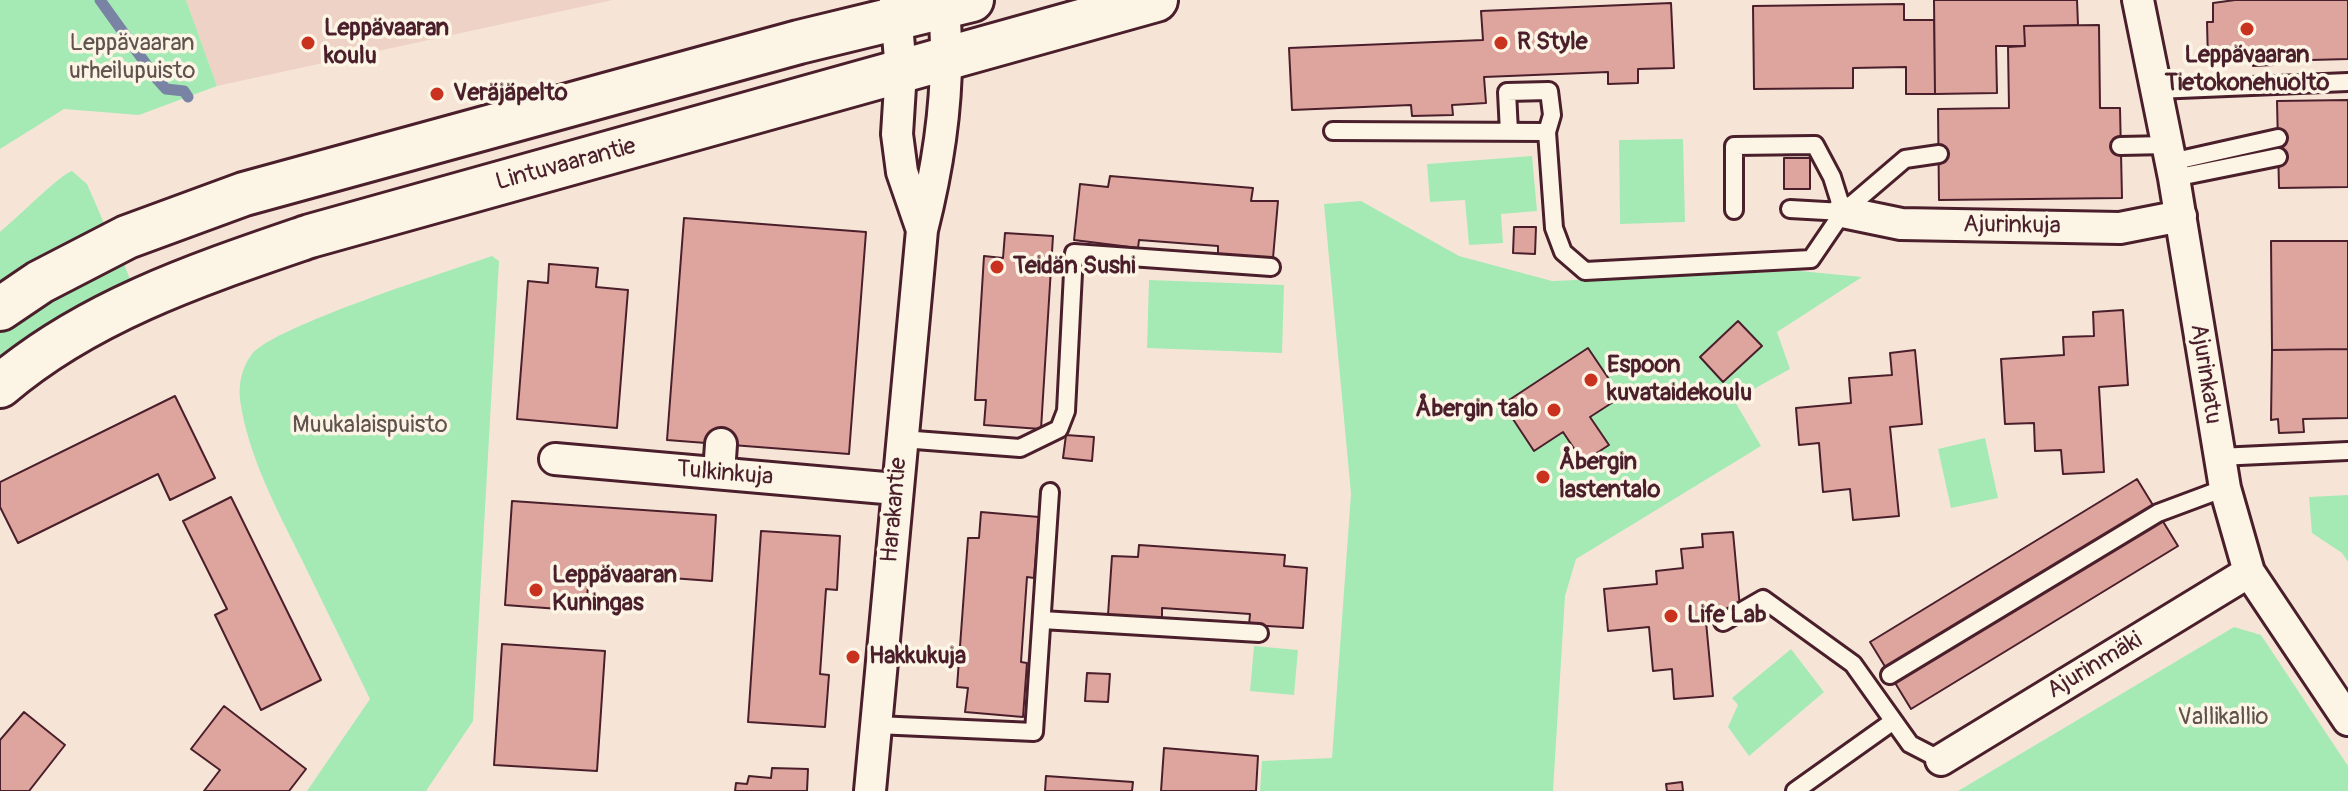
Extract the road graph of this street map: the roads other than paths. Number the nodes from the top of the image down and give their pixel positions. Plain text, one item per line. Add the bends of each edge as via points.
1 (1156, 0) edge
2 (2138, 0) edge
3 (953, 3) edge
4 (896, 10) edge
5 (947, 58) junction
6 (901, 71) junction
7 (2348, 82) edge
8 (2156, 90) junction
9 (1333, 131) dead end
10 (1509, 132) junction
11 (1547, 132) junction
12 (2278, 138) dead end
13 (2120, 146) dead end
14 (1939, 154) dead end
15 (2278, 157) dead end
16 (2171, 162) junction
17 (1790, 209) dead end
18 (1734, 210) dead end
19 (1843, 212) junction
20 (2181, 216) junction
21 (922, 230) junction
22 (1271, 267) dead end
23 (0, 309) edge
24 (0, 386) edge
25 (902, 439) junction
26 (2348, 451) edge
27 (2218, 457) junction
28 (555, 459) dead end
29 (2225, 488) junction
30 (896, 489) junction
31 (1050, 492) dead end
32 (2249, 572) junction
33 (1042, 620) junction
34 (1723, 622) dead end
35 (1259, 633) dead end
36 (1890, 675) dead end
37 (2348, 720) edge
38 (1892, 722) junction
39 (876, 725) junction
40 (1941, 760) joint
41 (870, 791) edge
42 (1795, 791) edge

1 - 5 main road, Lintuvaarantie
2 - 8 street, Ajurinkatu
3 - 4 main road
3 - 5 street, Harakantie
4 - 6 street, Harakantie
4 - 23 main road via 799,42 244,194 127,237
5 - 6 main road, Lintuvaarantie
5 - 21 street, Harakantie via 939,165
6 - 21 street, Harakantie via 897,134 902,172
6 - 24 main road, Lintuvaarantie via 310,236 176,282 104,317
7 - 8 lane
8 - 16 street, Ajurinkatu
9 - 10 lane
10 - 11 lane
10 - 11 lane via 1507,92 1549,91 1552,115
11 - 19 lane via 1554,228 1563,252 1585,271 1811,259
12 - 16 lane
13 - 16 lane
14 - 19 lane via 1905,159
15 - 16 lane
16 - 20 street, Ajurinkatu
17 - 19 lane
18 - 19 lane via 1734,146 1815,145
19 - 20 street, Ajurinkuja via 1901,224 2120,228
20 - 27 street, Ajurinkatu
21 - 25 street, Harakantie
22 - 25 lane via 1074,253 1066,411 1059,429 1020,448
25 - 30 street, Harakantie
26 - 27 lane
27 - 29 street, Ajurinkatu
28 - 30 street, Tulkinkuja via 720,459
29 - 32 street, Ajurinkatu
29 - 36 lane via 2158,513
30 - 39 street, Harakantie
31 - 33 lane
32 - 37 street, Ajurinkatu
32 - 40 street, Ajurinmäki
33 - 35 lane
33 - 39 lane via 1034,732
34 - 38 lane via 1763,599 1853,664
38 - 40 lane via 1910,744
38 - 42 lane
39 - 41 street, Harakantie

